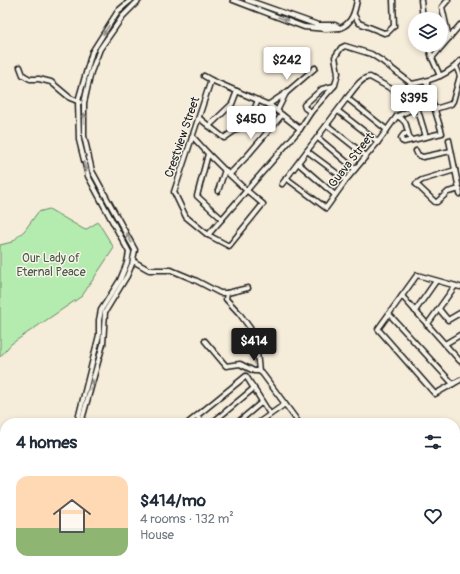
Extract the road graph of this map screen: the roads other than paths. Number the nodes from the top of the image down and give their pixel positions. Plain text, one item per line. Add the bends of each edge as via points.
1 (130, 0) edge
2 (139, 0) edge
3 (233, 0) edge
4 (247, 0) edge
5 (357, 0) edge
6 (393, 0) edge
7 (421, 0) edge
8 (448, 0) edge
9 (422, 12) edge
10 (354, 15) junction
11 (460, 25) edge
12 (340, 28) junction
13 (449, 38) junction
14 (430, 52) edge
15 (432, 58) junction
16 (460, 61) edge
17 (456, 66) junction
18 (20, 67) dead end
19 (315, 68) dead end
20 (204, 76) dead end
21 (440, 76) junction
22 (211, 80) junction
23 (426, 81) junction
24 (412, 84) junction
25 (335, 86) junction
26 (237, 91) junction
27 (286, 93) junction
28 (347, 98) junction
29 (258, 100) junction
30 (78, 101) junction
31 (432, 101) junction
32 (84, 103) junction
33 (268, 105) junction
34 (417, 107) junction
35 (435, 109) junction
36 (276, 111) junction
37 (338, 111) junction
38 (311, 112) junction
39 (282, 115) junction
40 (397, 116) junction
41 (199, 118) junction
42 (328, 125) junction
43 (209, 126) junction
44 (300, 129) junction
45 (386, 130) junction
46 (407, 134) junction
47 (192, 136) junction
48 (426, 137) junction
49 (318, 138) junction
50 (411, 140) junction
51 (449, 140) dead end
52 (378, 142) junction
53 (307, 151) junction
54 (416, 151) dead end
55 (451, 151) junction
56 (208, 154) junction
57 (366, 156) junction
58 (299, 164) junction
59 (355, 169) junction
60 (225, 170) junction
61 (455, 170) junction
62 (230, 174) junction
63 (286, 178) junction
64 (346, 180) junction
65 (282, 184) dead end
66 (459, 189) edge
67 (218, 190) dead end
68 (247, 191) junction
69 (460, 194) edge
70 (335, 195) junction
71 (222, 219) junction
72 (208, 235) junction
73 (133, 261) junction
74 (436, 280) junction
75 (455, 286) junction
76 (460, 287) edge
77 (248, 288) dead end
78 (227, 293) junction
79 (402, 296) junction
80 (439, 308) junction
81 (415, 311) junction
82 (460, 313) edge
83 (389, 314) junction
84 (427, 324) junction
85 (460, 336) edge
86 (205, 342) dead end
87 (445, 344) junction
88 (460, 360) edge
89 (259, 371) junction
90 (460, 380) edge
91 (452, 384) junction
92 (254, 388) junction
93 (262, 402) junction
94 (285, 404) junction
95 (270, 414) junction
96 (197, 416) joint
97 (78, 418) edge
98 (83, 418) edge
99 (194, 418) edge
100 (218, 418) edge
101 (243, 418) edge
102 (265, 418) edge
103 (295, 418) edge

1 -> 30 street via 118,11 92,52
2 - 32 street via 123,16 100,49 91,72
3 -> 12 street via 304,27
4 - 12 street via 318,25 335,24
5 - 10 street
6 - 10 street via 394,26 388,32 384,33 362,25
7 - 9 street
8 - 13 street via 442,7
10 - 12 street
11 - 13 street
13 - 15 street
14 - 15 street
15 - 21 street
16 - 17 street
17 - 21 street
17 - 35 street via 460,76 453,101
18 - 30 street via 23,75 30,79 51,82 70,98
19 - 27 street
20 - 22 street
21 - 23 street
22 - 26 street
22 - 41 street, Crestview Street
23 - 24 street
23 - 31 street
24 - 25 street via 371,54 345,46 335,57 338,73
24 - 28 street via 397,92 369,76
25 - 38 street
25 - 38 street via 322,89 304,105
26 - 29 street
26 - 43 street via 232,104
27 - 33 street
27 - 36 street
28 - 37 street
28 - 45 street
29 - 33 street
29 - 43 street via 250,120 224,138
30 - 32 street
30 -> 97 street via 79,140 88,176 129,252 120,280 101,310 99,335
31 - 34 street, Guava Street
31 - 35 street
73 -> 32 street via 135,250 92,171 84,136
33 - 36 street
34 - 40 street, Guava Street
34 - 48 street
35 - 48 street via 442,133
36 - 39 street
37 - 42 street
37 - 52 street
38 - 44 street
39 - 44 street
39 - 62 street
40 - 45 street, Guava Street
40 - 46 street via 406,122
41 - 43 street
41 - 47 street, Crestview Street
42 - 49 street
42 - 57 street
44 - 68 street
45 - 52 street, Guava Street
46 - 50 street
46 - 50 street via 401,138 402,141
47 - 56 street
47 - 72 street, Crestview Street via 174,192 186,217
48 - 50 street
49 - 53 street
49 - 59 street
51 - 55 street
52 - 57 street, Guava Street
53 - 58 street
53 - 64 street
54 - 55 street via 423,157
55 - 61 street
56 - 60 street
56 - 71 street via 197,196
57 - 59 street, Guava Street
58 - 63 street
58 - 70 street
59 - 64 street, Guava Street
60 - 62 street
60 - 67 street
61 - 66 street
61 - 66 street via 416,184 435,202 448,192
62 - 68 street
63 - 65 street
63 - 70 street, Guava Street via 326,208
64 - 70 street, Guava Street
66 - 69 street
68 - 71 street
68 - 72 street, Crestview Street via 263,204 229,246
71 - 72 street
73 - 78 street via 149,270 171,270 220,293
98 -> 73 street via 103,344 105,312
74 - 75 street
74 - 79 street via 417,275
74 - 81 street
75 - 76 street
75 - 80 street
77 - 78 street
78 - 89 street via 227,301 250,328 256,343
79 - 81 street
79 - 83 street
80 - 82 street via 448,320
80 - 84 street
81 - 84 street
83 - 91 street
83 - 91 street via 379,330 435,394
84 - 87 street
85 - 87 street
86 - 89 street via 226,366 238,364
87 - 88 street
89 - 94 street
90 - 91 street
92 - 93 street
92 - 96 street via 246,376
92 - 100 street
93 - 95 street
93 - 101 street
94 - 95 street
94 - 103 street
95 - 102 street
96 - 99 street

